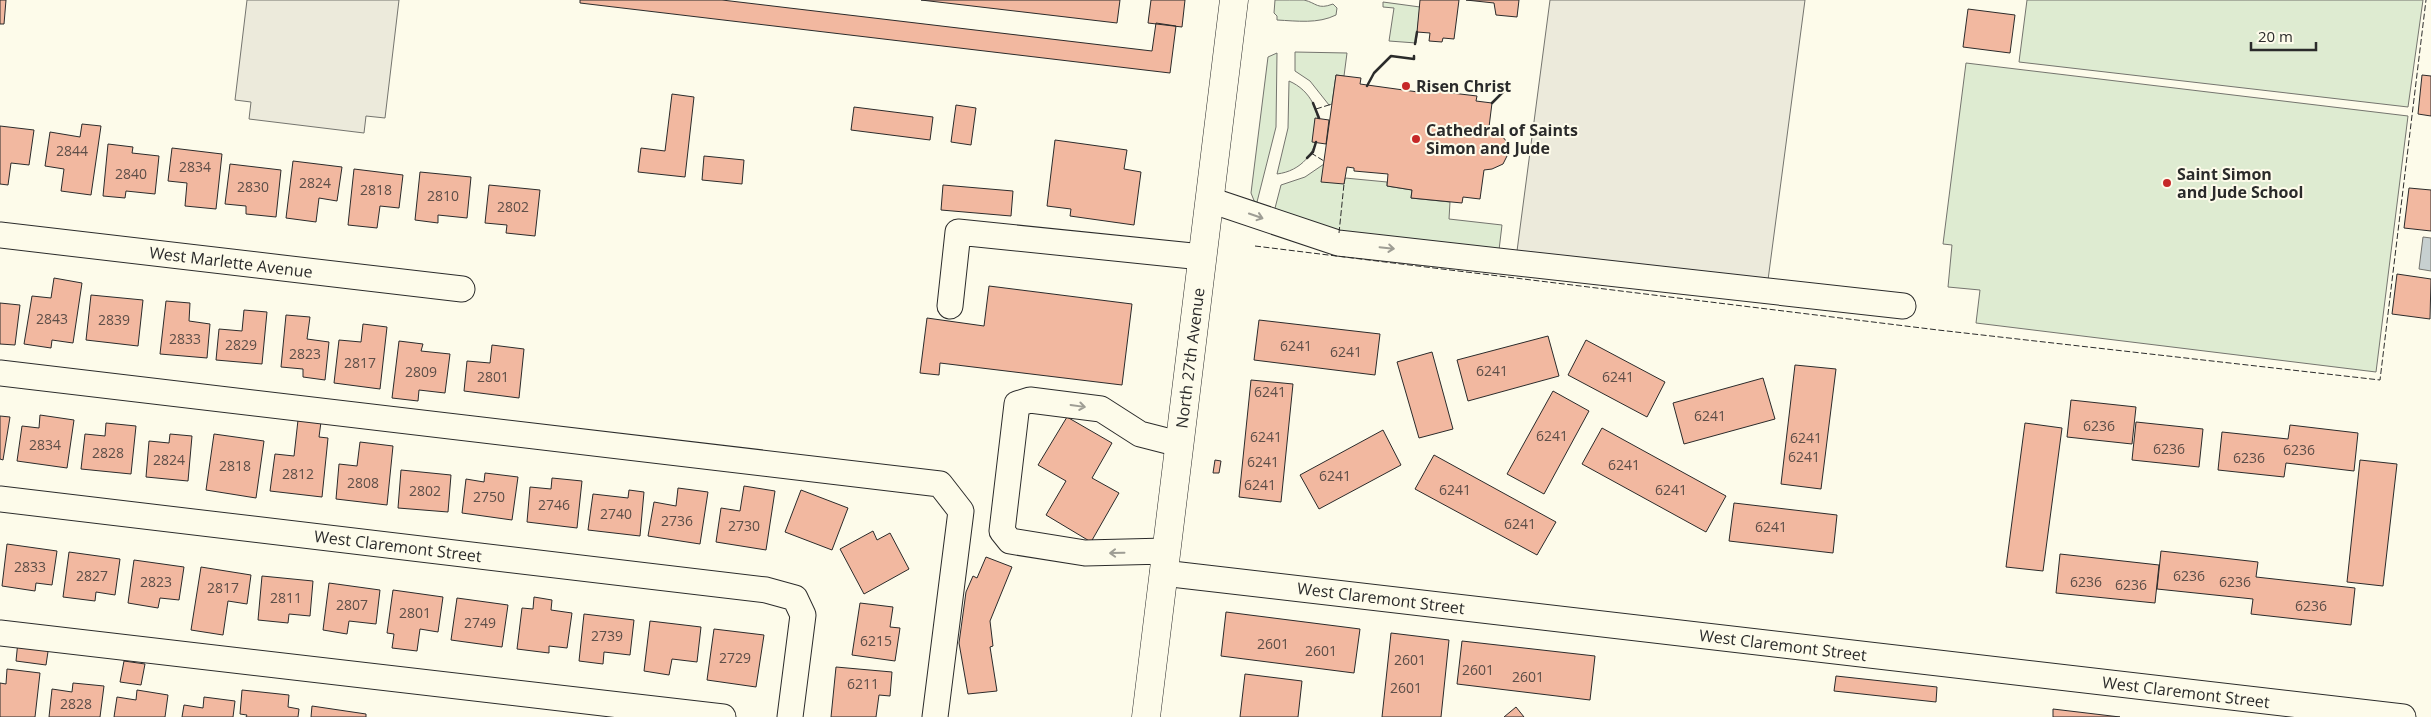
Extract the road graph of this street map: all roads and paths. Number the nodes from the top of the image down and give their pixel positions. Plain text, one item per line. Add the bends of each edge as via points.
1 (1234, 0) edge
2 (1210, 200) junction
3 (0, 235) edge
4 (1202, 257) junction
5 (462, 289) dead end
6 (950, 306) dead end
7 (1903, 306) dead end
8 (0, 373) edge
9 (1180, 444) junction
10 (0, 499) edge
11 (1165, 562) junction
12 (0, 634) edge
13 (723, 717) edge
14 (790, 717) edge
15 (935, 717) edge
16 (1146, 717) edge
17 (2403, 717) edge

1 - 2 main road, North 27th Avenue
2 - 4 main road, North 27th Avenue
2 -> 7 street via 1338,243
3 - 5 street, West Marlette Avenue
4 - 6 street via 958,232
4 - 9 main road, North 27th Avenue
8 - 15 street via 940,484 961,511
9 - 11 main road, North 27th Avenue
11 -> 9 street, West Claremont Street via 1010,542 1002,531 1017,404 1030,400 1101,409 1140,434
10 - 14 street, West Claremont Street via 766,590 795,598 803,615
11 - 16 main road, North 27th Avenue
11 - 17 street, West Claremont Street
12 - 13 street

